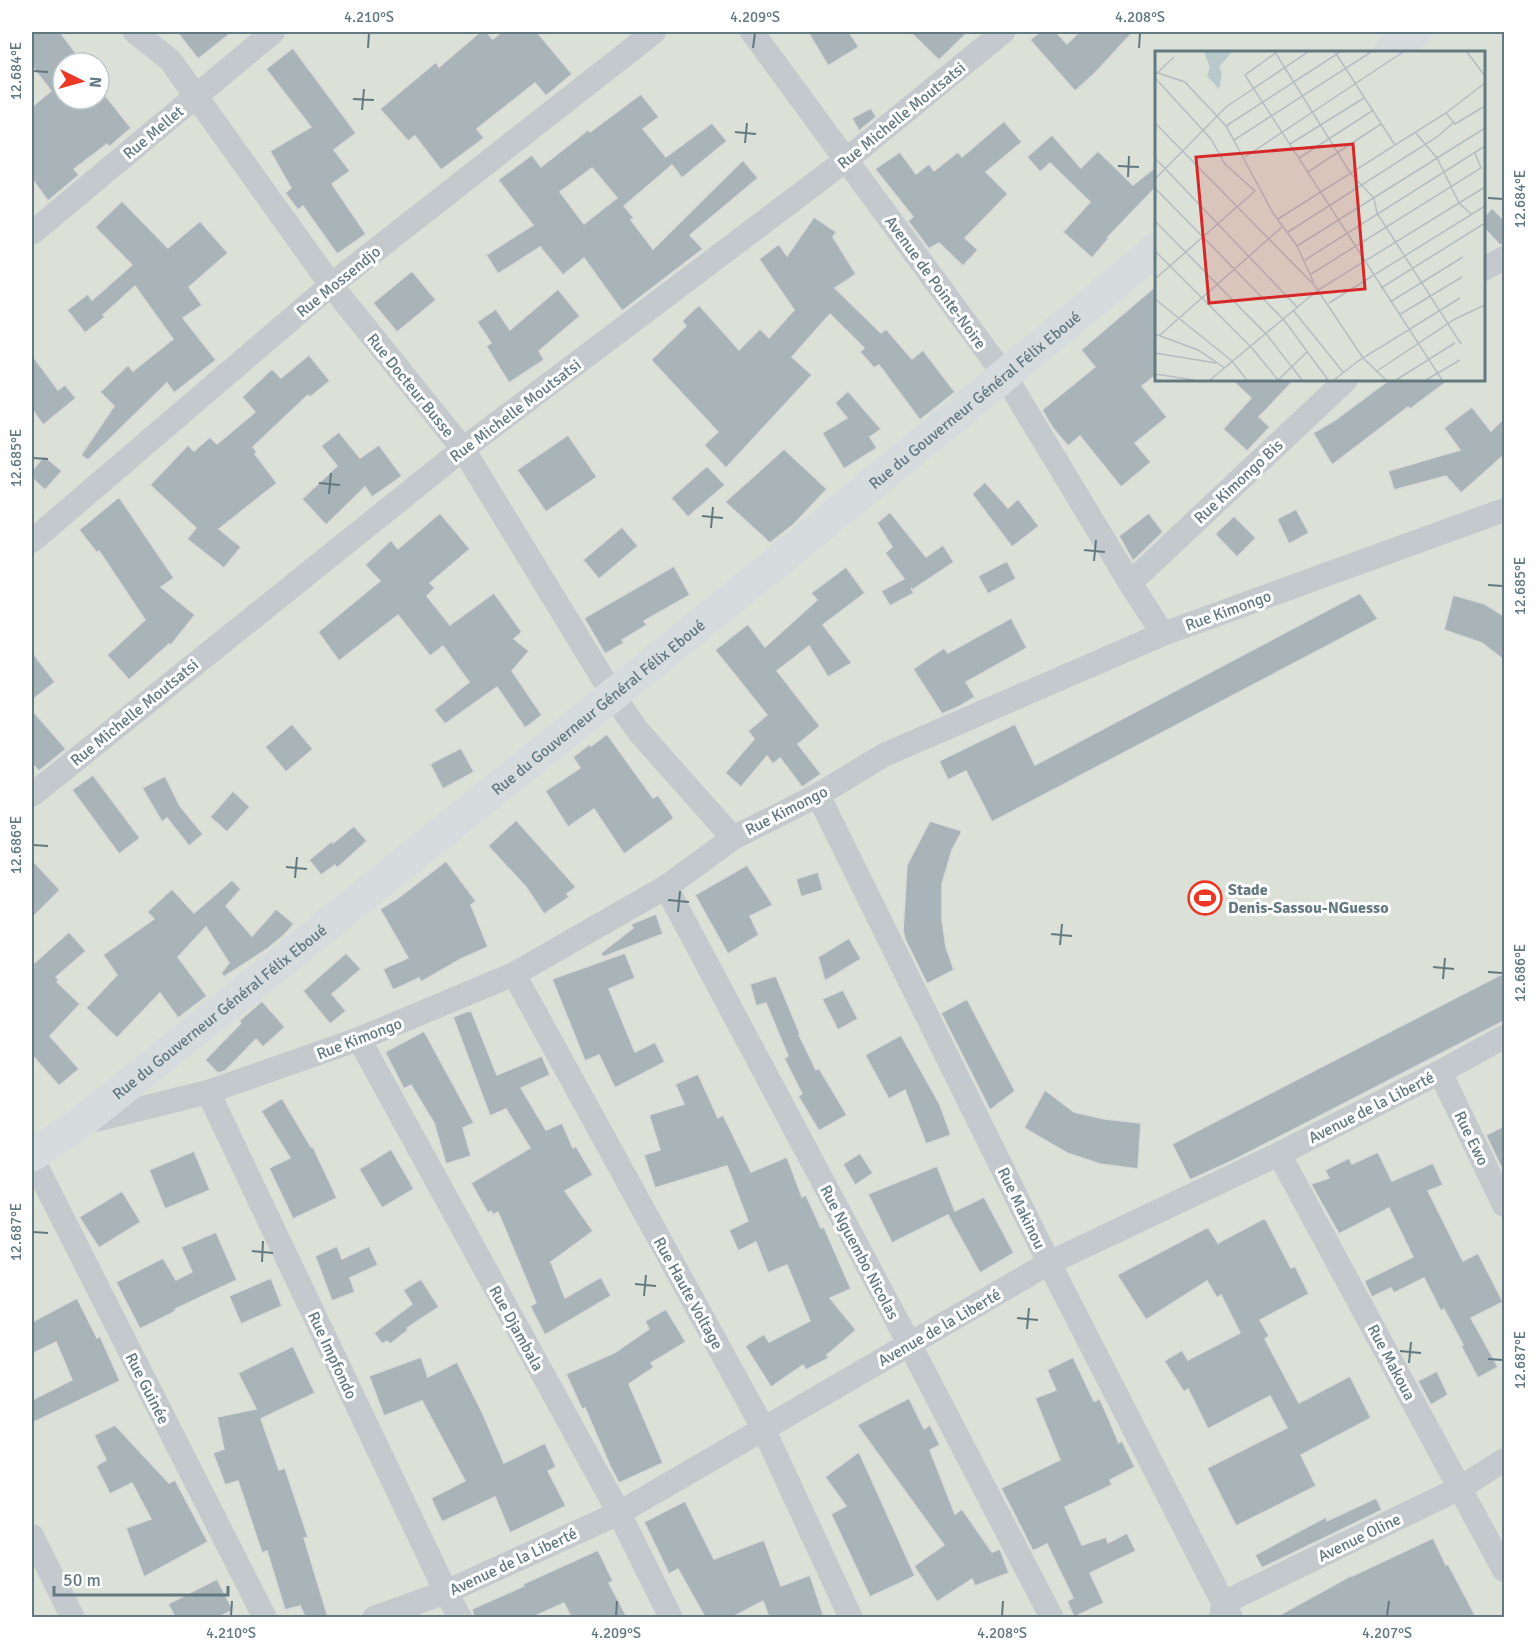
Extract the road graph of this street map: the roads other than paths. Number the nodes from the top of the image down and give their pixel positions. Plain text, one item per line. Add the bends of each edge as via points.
1 (135, 32) edge
2 (273, 32) edge
3 (654, 32) edge
4 (752, 32) edge
5 (1002, 32) edge
6 (1415, 32) edge
7 (1391, 51) edge
8 (196, 96) junction
9 (846, 160) junction
10 (32, 233) edge
11 (1155, 250) edge
12 (1504, 258) edge
13 (1485, 268) edge
14 (331, 285) junction
15 (1005, 376) junction
16 (1345, 381) edge
17 (463, 449) junction
18 (1502, 517) edge
19 (32, 541) edge
20 (1130, 583) junction
21 (1163, 634) junction
22 (613, 695) junction
23 (32, 795) edge
24 (818, 795) junction
25 (733, 838) junction
26 (666, 887) junction
27 (514, 974) junction
28 (1504, 1036) edge
29 (359, 1039) junction
30 (1440, 1072) junction
31 (208, 1092) junction
32 (79, 1124) junction
33 (1279, 1154) junction
34 (32, 1156) edge
35 (1504, 1205) edge
36 (1049, 1263) junction
37 (910, 1345) junction
38 (763, 1428) junction
39 (1504, 1460) edge
40 (1460, 1488) junction
41 (619, 1513) junction
42 (32, 1536) edge
43 (1504, 1570) edge
44 (446, 1592) junction
45 (1225, 1613) edge
46 (73, 1617) edge
47 (265, 1617) edge
48 (374, 1617) edge
49 (460, 1617) edge
50 (672, 1617) edge
51 (851, 1617) edge
52 (1052, 1617) edge

1 - 8 street, Rue Docteur Busse via 170,60
2 - 8 street, Rue Mellet
3 - 14 street, Rue Mossendjo
4 - 9 street, Avenue de Pointe-Noire
5 - 9 street, Rue Michelle Moutsatsi
6 - 7 main road
8 - 10 street, Rue Mellet
8 - 14 street, Rue Docteur Busse
9 - 15 street, Avenue de Pointe-Noire
9 - 17 street, Rue Michelle Moutsatsi
11 - 15 main road, Rue du Gouverneur Général Félix Eboué
12 - 13 street
14 - 17 street, Rue Docteur Busse
14 - 19 street, Rue Mossendjo
15 - 20 street, Avenue de Pointe-Noire
15 - 22 main road, Rue du Gouverneur Général Félix Eboué
16 - 20 street, Rue Kimongo Bis
17 - 22 street, Rue Docteur Busse
17 - 23 street, Rue Michelle Moutsatsi
18 - 21 street, Rue Kimongo
20 - 21 street, Avenue de Pointe-Noire
21 - 24 street, Rue Kimongo via 884,755
22 - 25 street, Rue Docteur Busse via 638,731
22 - 32 main road, Rue du Gouverneur Général Félix Eboué
24 - 25 street, Rue Kimongo
24 - 36 street, Rue Makinou
25 - 26 street, Rue Kimongo
26 - 27 street, Rue Kimongo
26 - 37 street, Rue Nguembo Nicolas
27 - 29 street, Rue Kimongo
27 - 38 street, Rue Haute Voltage
28 - 30 street, Avenue de la Liberté
29 - 31 street, Rue Kimongo
29 - 41 street, Rue Djambala
30 - 33 street, Avenue de la Liberté
30 - 35 street, Rue Ewo
31 - 32 street, Rue Kimongo
31 - 44 street, Rue Impfondo
32 - 34 main road, Rue du Gouverneur Général Félix Eboué
33 - 36 street, Avenue de la Liberté
33 - 40 street, Rue Makoua
34 - 47 street, Rue Guinée
36 - 37 street, Avenue de la Liberté
36 - 45 street, Rue Makinou
37 - 38 street, Avenue de la Liberté
37 - 52 street, Rue Nguembo Nicolas
38 - 41 street, Avenue de la Liberté
38 - 51 street, Rue Haute Voltage
39 - 40 street, Avenue Oline
40 - 43 street, Rue Makoua
40 - 45 street, Avenue Oline
41 - 44 street, Avenue de la Liberté
41 - 50 street, Rue Djambala
42 - 46 street
44 - 48 street, Avenue de la Liberté
44 - 49 street, Rue Impfondo

